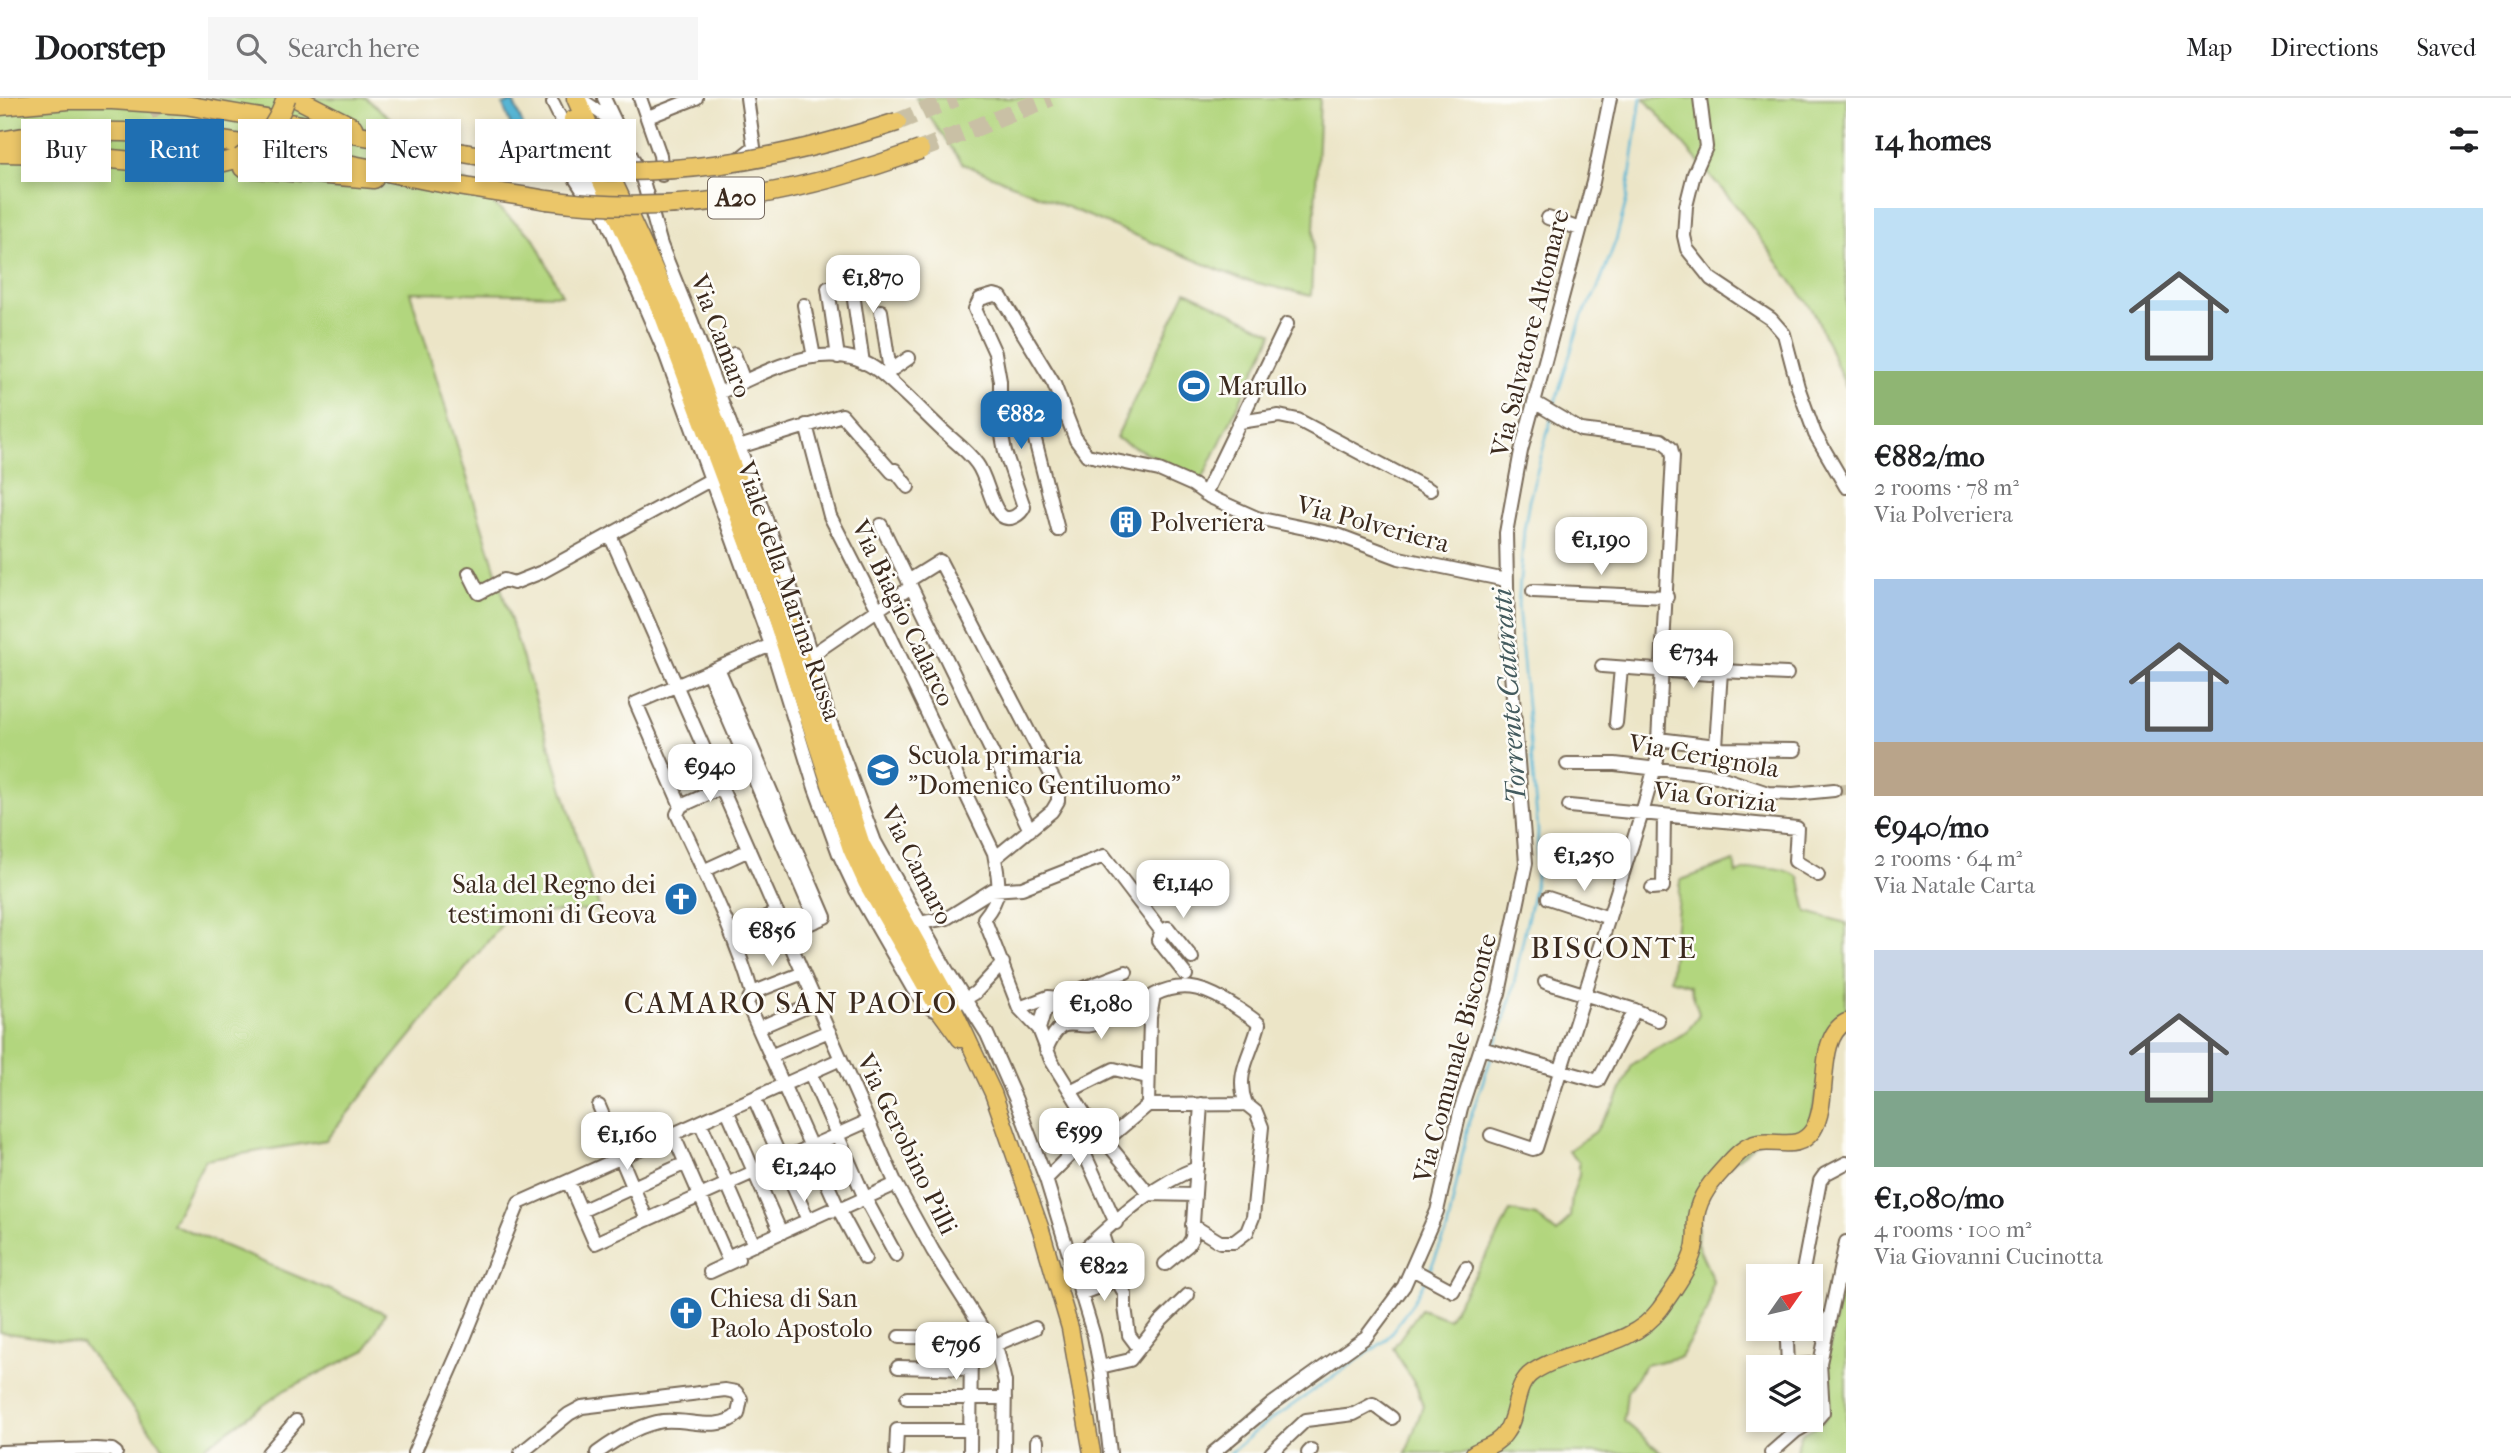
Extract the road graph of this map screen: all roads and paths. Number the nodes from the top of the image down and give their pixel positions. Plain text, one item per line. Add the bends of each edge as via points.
1 (286, 98) edge
2 (296, 98) edge
3 (604, 98) edge
4 (640, 98) edge
5 (695, 98) edge
6 (747, 98) edge
7 (1610, 98) edge
8 (1700, 98) edge
9 (556, 100) edge
10 (0, 106) edge
11 (576, 111) edge
12 (611, 117) joint
13 (648, 117) junction
14 (276, 119) edge
15 (897, 122) tunnel mouth
16 (366, 133) edge
17 (366, 135) edge
18 (0, 141) edge
19 (920, 150) tunnel mouth
20 (461, 152) edge
21 (0, 153) edge
22 (238, 163) edge
23 (636, 168) edge
24 (366, 172) edge
25 (437, 182) edge
26 (616, 182) edge
27 (1548, 218) dead end
28 (1580, 229) junction
29 (850, 272) dead end
30 (828, 288) dead end
31 (804, 305) dead end
32 (881, 311) dead end
33 (1287, 324) dead end
34 (734, 354) dead end
35 (814, 357) junction
36 (838, 357) junction
37 (909, 358) dead end
38 (863, 363) junction
39 (888, 375) junction
40 (744, 381) junction
41 (719, 393) junction
42 (1539, 405) junction
43 (1066, 413) junction
44 (1240, 422) junction
45 (806, 425) junction
46 (739, 447) junction
47 (710, 480) junction
48 (908, 487) dead end
49 (1846, 487) edge
50 (1430, 490) dead end
51 (1205, 494) junction
52 (881, 526) dead end
53 (1058, 530) dead end
54 (610, 535) junction
55 (469, 573) dead end
56 (1506, 580) junction
57 (910, 584) junction
58 (1533, 591) dead end
59 (1667, 597) junction
60 (878, 610) junction
61 (771, 645) junction
62 (810, 656) junction
63 (1602, 666) dead end
64 (1621, 668) junction
65 (713, 670) junction
66 (1661, 671) junction
67 (1721, 671) junction
68 (1787, 674) dead end
69 (676, 686) junction
70 (1616, 723) dead end
71 (1658, 738) junction
72 (1716, 746) junction
73 (1795, 750) dead end
74 (1567, 764) dead end
75 (1654, 770) junction
76 (721, 788) junction
77 (1834, 790) tunnel mouth
78 (681, 806) junction
79 (1569, 806) dead end
80 (1642, 813) junction
81 (1664, 815) junction
82 (1030, 830) junction
83 (749, 850) junction
84 (997, 855) junction
85 (703, 871) junction
86 (1818, 875) dead end
87 (999, 888) junction
88 (1652, 888) dead end
89 (1548, 898) dead end
90 (777, 912) junction
91 (1609, 918) junction
92 (919, 923) junction
93 (731, 932) junction
94 (1161, 932) junction
95 (787, 933) junction
96 (1192, 958) dead end
97 (1003, 963) junction
98 (1126, 972) dead end
99 (803, 973) junction
100 (1186, 975) dead end
101 (1545, 982) dead end
102 (752, 993) junction
103 (1585, 996) junction
104 (1058, 998) junction
105 (1139, 1002) dead end
106 (816, 1003) junction
107 (953, 1006) junction
108 (1019, 1008) junction
109 (1635, 1010) junction
110 (1658, 1020) dead end
111 (1846, 1022) edge
112 (758, 1027) junction
113 (1039, 1029) junction
114 (829, 1031) junction
115 (1046, 1050) junction
116 (1490, 1050) junction
117 (770, 1056) junction
118 (841, 1059) junction
119 (1562, 1071) junction
120 (810, 1073) junction
121 (1147, 1077) junction
122 (783, 1085) junction
123 (1070, 1091) junction
124 (754, 1098) junction
125 (1201, 1104) junction
126 (1246, 1104) junction
127 (1148, 1105) junction
128 (598, 1106) dead end
129 (727, 1110) junction
130 (868, 1121) junction
131 (700, 1122) junction
132 (673, 1134) junction
133 (838, 1135) junction
134 (1490, 1135) dead end
135 (1097, 1137) junction
136 (1080, 1144) junction
137 (811, 1147) junction
138 (620, 1157) junction
139 (782, 1160) junction
140 (686, 1163) junction
141 (1846, 1163) edge
142 (1196, 1168) junction
143 (755, 1172) junction
144 (1046, 1179) junction
145 (568, 1181) junction
146 (727, 1184) junction
147 (896, 1184) junction
148 (633, 1187) junction
149 (1149, 1194) junction
150 (1195, 1195) junction
151 (701, 1196) junction
152 (865, 1198) junction
153 (839, 1210) junction
154 (581, 1211) junction
155 (647, 1220) junction
156 (808, 1220) junction
157 (1116, 1223) junction
158 (1192, 1225) junction
159 (781, 1233) junction
160 (1102, 1234) junction
161 (1846, 1242) edge
162 (754, 1245) junction
163 (896, 1255) dead end
164 (865, 1258) dead end
165 (1070, 1262) junction
166 (1164, 1264) dead end
167 (1804, 1264) edge
168 (1466, 1269) dead end
169 (1416, 1271) junction
170 (709, 1272) dead end
171 (1117, 1280) junction
172 (1080, 1294) junction
173 (1188, 1295) dead end
174 (1824, 1321) edge
175 (1829, 1324) junction
176 (1035, 1328) dead end
177 (899, 1337) dead end
178 (971, 1338) junction
179 (1789, 1341) edge
180 (1793, 1341) edge
181 (993, 1342) junction
182 (1139, 1347) junction
183 (1787, 1349) junction
184 (1787, 1355) edge
185 (1822, 1355) edge
186 (898, 1367) dead end
187 (1100, 1367) junction
188 (971, 1369) junction
189 (907, 1398) dead end
190 (970, 1398) junction
191 (1005, 1398) junction
192 (1392, 1418) dead end
193 (296, 1421) dead end
194 (970, 1430) junction
195 (1790, 1432) edge
196 (0, 1452) edge
197 (116, 1453) edge
198 (268, 1453) edge
199 (415, 1453) edge
200 (521, 1453) edge
201 (597, 1453) edge
202 (896, 1453) edge
203 (970, 1453) edge
204 (1004, 1453) edge
205 (1092, 1453) edge
206 (1110, 1453) edge
207 (1213, 1453) edge
208 (1271, 1453) edge
209 (1474, 1453) edge
210 (1771, 1453) edge

1 - 14 highway, bridge
2 - 16 highway
3 - 12 street, Via Camaro
4 - 13 street
5 - 13 street
6 - 13 street via 754,147 740,158 662,177
7 - 28 street, Via Salvatore Altomare
8 - 49 street via 1706,147 1686,206 1686,249 1711,279 1771,319 1784,334 1815,434
9 - 11 highway
10 - 17 highway, A20 via 68,100 141,101 209,107
11 - 12 street
11 - 47 street via 588,174 657,334
11 - 107 main road, Viale della Marina Russa via 663,316 772,606 851,849 866,882
15 - 20 highway, A20, bridge via 825,145 701,168 600,172
18 - 24 highway, A20 via 94,132 158,133 253,145
19 - 25 highway, A20, bridge via 838,178 678,204 609,206
21 - 22 highway via 185,166
23 - 41 street, Via Camaro
26 - 107 main road, Viale della Marina Russa via 681,326 783,602 862,845
27 - 28 street
28 - 42 street, Via Salvatore Altomare
29 - 38 street
30 - 36 street
31 - 35 street
32 - 39 street
33 - 44 street
34 - 40 street
35 - 36 street, Via Polveriera
35 - 40 street, Via Polveriera
36 - 38 street, Via Polveriera
37 - 39 street
38 - 39 street, Via Polveriera
39 - 43 street, Via Polveriera via 973,459 1007,518 1024,507 1005,452 998,407 1000,373 976,313 980,299 989,295 1001,298 1054,384
40 - 41 street, Via Polveriera
41 - 46 street, Via Camaro
42 - 56 street, Via Salvatore Altomare via 1521,451 1506,533
42 - 59 street via 1581,430 1661,440 1671,448
43 - 51 street, Via Polveriera via 1076,440 1092,458 1159,470
43 - 53 street via 1031,424
44 - 50 street via 1279,416 1298,421
44 - 51 street
45 - 46 street
45 - 48 street via 842,415
45 - 60 street, Via Biagio Calarco via 830,516
46 - 62 street, Via Camaro via 793,594
47 - 54 street
47 - 61 street
51 - 56 street, Via Polveriera via 1257,518 1338,535 1399,558
52 - 57 street
54 - 55 street via 542,572 514,583 505,580 479,593
54 - 69 street, Via Gerobino Pilli
56 - 116 street, Via Comunale Bisconte via 1526,863
57 - 60 street
57 - 82 street
57 - 82 street via 940,561 1058,788 1056,806
58 - 59 street
59 - 66 street
60 - 62 street
60 - 84 street, Via Biagio Calarco
61 - 65 street
61 - 107 street via 844,866 913,989 930,1008
62 - 92 street, Via Camaro via 875,842
63 - 64 street
64 - 66 street
64 - 70 street
65 - 69 street
65 - 95 street via 816,920
66 - 67 street
66 - 71 street
67 - 68 street
67 - 72 street
69 - 76 street, Via Gerobino Pilli
69 - 78 street via 636,704
71 - 72 street
71 - 75 street
72 - 73 street
74 - 75 street, Via Cerignola
75 - 77 street, Via Cerignola via 1717,776 1768,793
75 - 80 street
76 - 78 street
76 - 83 street, Via Gerobino Pilli
78 - 85 street via 677,814
79 - 80 street, Via Gorizia
80 - 81 street, Via Gorizia
80 - 91 street
81 - 86 street, Via Gorizia via 1797,828 1796,861
81 - 88 street via 1663,887
82 - 84 street
83 - 85 street
83 - 90 street, Via Gerobino Pilli
84 - 87 street, Via Biagio Calarco
85 - 93 street
87 - 92 street via 947,918
87 - 94 street via 1021,888 1104,856
87 - 97 street via 998,901 984,918
89 - 91 street
90 - 93 street
90 - 95 street, Via Gerobino Pilli
91 - 103 street
92 - 107 street, Via Camaro
93 - 102 street
94 - 96 street via 1168,928
94 - 100 street via 1158,940
95 - 99 street, Via Gerobino Pilli
97 - 107 street via 975,993
97 - 108 street
98 - 104 street
99 - 102 street
99 - 106 street, Via Gerobino Pilli
101 - 103 street
102 - 112 street via 747,1003
103 - 109 street
103 - 119 street
104 - 108 street
104 - 113 street via 1044,1013
105 - 115 street via 1101,1012 1103,1021 1096,1025 1061,1025
106 - 112 street
106 - 114 street, Via Gerobino Pilli
107 - 144 street, Via Camaro via 995,1049
107 - 205 main road, Viale della Marina Russa via 993,1093 1041,1230 1070,1328
108 - 113 street
109 - 110 street
109 - 119 street via 1598,1081
111 - 209 main road via 1836,1028 1831,1040 1813,1129 1792,1144 1752,1145 1730,1161 1700,1201 1693,1253 1660,1310 1627,1336 1531,1373 1520,1388 1507,1431
112 - 117 street
113 - 115 street
114 - 117 street
114 - 118 street, Via Gerobino Pilli
115 - 123 street
116 - 119 street
116 - 169 street, Via Comunale Bisconte via 1461,1108 1437,1211
117 - 122 street
118 - 120 street
118 - 130 street, Via Gerobino Pilli
119 - 134 street via 1536,1148
120 - 122 street
120 - 133 street
121 - 123 street via 1114,1069
121 - 126 street via 1154,995 1200,988 1259,1024 1241,1077
121 - 127 street
122 - 124 street
122 - 137 street
123 - 135 street
124 - 129 street
124 - 139 street
125 - 126 street
125 - 127 street
125 - 142 street
126 - 158 street via 1256,1112 1262,1127 1250,1227 1238,1240 1226,1242 1216,1241
127 - 135 street via 1109,1138
128 - 138 street
129 - 131 street
129 - 143 street
130 - 133 street
130 - 147 street, Via Gerobino Pilli
131 - 132 street
131 - 146 street
132 - 138 street
132 - 140 street
133 - 137 street
133 - 152 street
135 - 136 street
135 - 149 street
136 - 144 street
136 - 157 street
137 - 139 street
137 - 153 street
138 - 145 street
138 - 148 street
139 - 143 street
139 - 156 street
140 - 148 street
140 - 151 street
141 - 167 street via 1821,1181
142 - 149 street
142 - 150 street
143 - 146 street
143 - 159 street
144 - 165 street, Via Camaro
145 - 154 street
145 - 199 street via 519,1203
146 - 151 street
146 - 162 street
147 - 152 street
147 - 181 street, Via Gerobino Pilli via 933,1251
148 - 154 street
148 - 155 street
149 - 150 street
149 - 157 street
150 - 158 street
151 - 155 street
151 - 162 street via 727,1257
152 - 153 street
152 - 163 street
153 - 156 street
153 - 164 street
153 - 170 street via 832,1218
154 - 155 street via 595,1243
156 - 159 street
157 - 160 street
158 - 166 street via 1188,1245
159 - 162 street
160 - 165 street
160 - 171 street
161 - 175 street
165 - 172 street, Via Camaro
168 - 169 street via 1453,1291
169 - 207 street, Via Comunale Bisconte via 1366,1337
171 - 172 street
171 - 182 street via 1125,1294 1129,1335
172 - 187 street, Via Camaro
173 - 182 street
174 - 175 street
175 - 185 street
176 - 181 street
177 - 178 street
178 - 181 street
178 - 188 street
179 - 183 street
180 - 183 street
181 - 191 street, Via Gerobino Pilli via 1003,1369
182 - 187 street via 1130,1360
183 - 184 street
186 - 188 street
187 - 206 street, Via Camaro
188 - 190 street
189 - 190 street
190 - 191 street
190 - 194 street
191 - 204 street, Via Gerobino Pilli
192 - 208 street via 1373,1404 1354,1414 1306,1420
193 - 198 street
194 - 202 street via 897,1430
194 - 203 street
195 - 210 street
196 - 197 street
200 - 201 street via 582,1407 725,1390 736,1392 741,1399 738,1414 730,1421 657,1422

